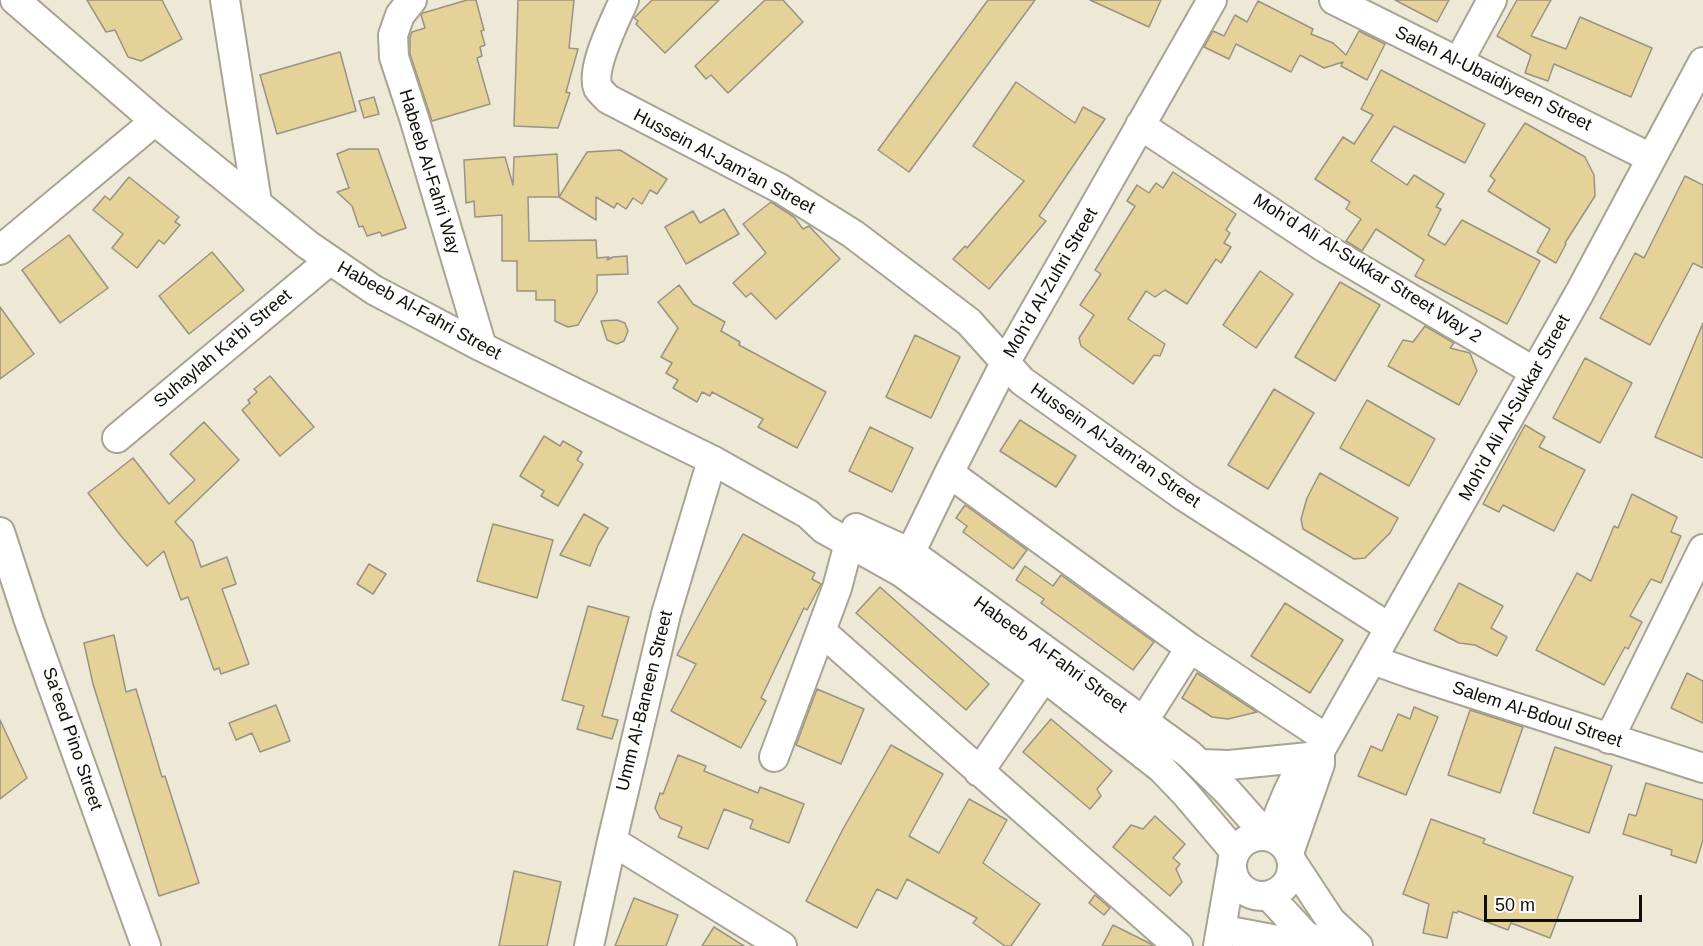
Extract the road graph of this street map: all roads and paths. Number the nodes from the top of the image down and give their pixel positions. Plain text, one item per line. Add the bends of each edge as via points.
1 (15, 0) edge
2 (225, 0) edge
3 (412, 0) edge
4 (624, 0) edge
5 (1212, 0) edge
6 (1334, 0) edge
7 (1492, 0) edge
8 (1459, 61) junction
9 (1703, 62) edge
10 (155, 121) junction
11 (1140, 125) junction
12 (1651, 158) junction
13 (257, 202) junction
14 (0, 250) edge
15 (329, 261) junction
16 (482, 347) junction
17 (1005, 363) junction
18 (1535, 372) junction
19 (117, 438) dead end
20 (712, 460) junction
21 (949, 473) junction
22 (808, 514) junction
23 (0, 532) edge
24 (849, 543) junction
25 (1703, 549) edge
26 (906, 563) junction
27 (1390, 628) junction
28 (821, 631) junction
29 (1190, 648) junction
30 (1373, 660) junction
31 (1044, 677) junction
32 (1143, 722) junction
33 (1609, 739) junction
34 (1319, 749) junction
35 (774, 757) dead end
36 (1201, 764) junction
37 (1703, 768) edge
38 (979, 772) junction
39 (612, 841) junction
40 (1279, 847) junction
41 (1233, 861) junction
42 (1267, 896) junction
43 (1224, 941) edge
44 (146, 946) edge
45 (589, 946) edge
46 (782, 946) edge
47 (1178, 946) edge
48 (1309, 946) edge
49 (1325, 946) edge
50 (1358, 946) edge

1 - 10 street, Habeeb Al-Fahri Street
2 - 13 street
3 - 16 street, Habeeb Al-Fahri Way via 400,15 393,34 394,57
4 - 17 street, Hussein Al-Jam'an Street via 597,74 598,88 608,99 781,189 853,234 969,322
5 - 11 street, Moh'd Al-Zuhri Street
6 - 8 street, Saleh Al-Ubaidiyeen Street
7 - 8 street
8 - 12 street, Saleh Al-Ubaidiyeen Street
9 - 12 street, Moh'd Ali Al-Sukkar Street
10 - 13 street, Habeeb Al-Fahri Street
10 - 14 street
11 - 17 street, Moh'd Al-Zuhri Street
11 - 18 street, Moh'd Ali Al-Sukkar Street Way 2 via 1325,248
12 - 18 street, Moh'd Ali Al-Sukkar Street
13 - 15 street, Habeeb Al-Fahri Street
15 - 16 street, Habeeb Al-Fahri Street via 374,290
15 - 19 street, Suhaylah Ka‘bi Street
16 - 20 street, Habeeb Al-Fahri Street
17 - 21 street, Moh'd Al-Zuhri Street
17 - 27 street, Hussein Al-Jam'an Street via 1022,381 1185,497
18 - 27 street, Moh'd Ali Al-Sukkar Street
20 - 22 street, Habeeb Al-Fahri Street
20 - 39 street, Umm Al-Baneen Street via 666,614
21 - 26 street, Moh'd Al-Zuhri Street
21 - 29 street
22 - 24 street, Habeeb Al-Fahri Street via 824,529
22 - 26 street, Habeeb Al-Fahri Street via 831,518
23 - 44 street, Sa‘eed Pino Street
24 - 26 street, Habeeb Al-Fahri Street
24 - 28 street
25 - 33 street
26 - 31 street, Habeeb Al-Fahri Street
26 - 32 street, Habeeb Al-Fahri Street
27 - 30 street, Moh'd Ali Al-Sukkar Street
28 - 35 street
28 - 38 street
29 - 32 street
29 - 34 street
30 - 33 street, Salem Al-Bdoul Street
30 - 34 street, Moh'd Ali Al-Sukkar Street
31 - 38 street
31 - 41 street, Habeeb Al-Fahri Street via 1161,768 1185,793
32 - 36 street, Habeeb Al-Fahri Street
33 - 37 street, Salem Al-Bdoul Street
34 - 36 street via 1229,765
34 - 40 street, Moh'd Ali Al-Sukkar Street via 1285,800
36 - 40 street, Habeeb Al-Fahri Street
38 - 47 street
39 - 45 street, Umm Al-Baneen Street
39 - 46 street
40 - 41 street via 1248,839 1240,844
40 - 42 street via 1292,871 1284,887
40 - 50 street, Habeeb Al-Fahri Street via 1331,921
41 - 42 street via 1240,888 1247,894
41 - 43 street
42 - 43 street
42 - 49 street via 1305,935
43 - 48 street

